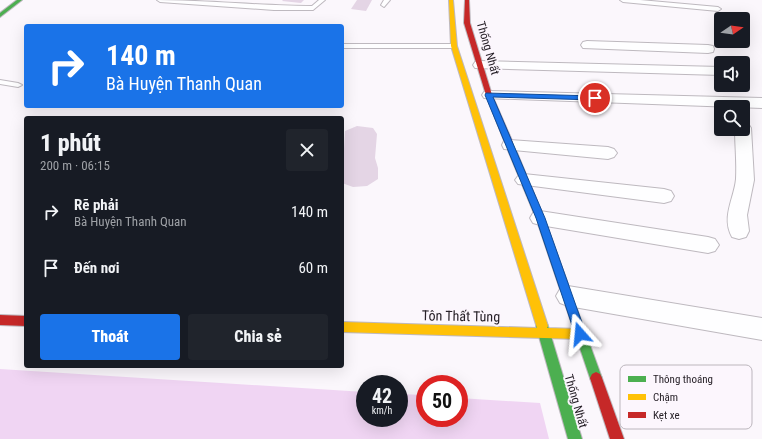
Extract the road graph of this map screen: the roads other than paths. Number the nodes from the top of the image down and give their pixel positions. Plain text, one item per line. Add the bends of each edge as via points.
1 (20, 0) edge
2 (160, 0) edge
3 (322, 0) edge
4 (451, 0) edge
5 (467, 0) edge
6 (623, 0) edge
7 (718, 9) dead end
8 (0, 15) edge
9 (674, 36) dead end
10 (344, 46) edge
11 (454, 46) junction
12 (708, 49) junction
13 (714, 56) edge
14 (480, 65) junction
15 (596, 68) junction
16 (714, 71) edge
17 (0, 82) edge
18 (18, 85) dead end
19 (489, 95) junction
20 (714, 103) edge
21 (762, 103) edge
22 (750, 104) edge
23 (743, 136) edge
24 (510, 145) junction
25 (608, 153) dead end
26 (524, 180) junction
27 (664, 196) dead end
28 (540, 218) junction
29 (739, 231) dead end
30 (708, 245) dead end
31 (568, 296) junction
32 (0, 320) edge
33 (24, 321) edge
34 (344, 327) edge
35 (762, 330) edge
36 (544, 332) junction
37 (580, 334) junction
38 (574, 439) edge
39 (617, 439) edge

1 - 8 main road
2 - 3 lane via 274,8 313,8
4 - 11 main road, Thống Nhất
5 - 14 main road, Thống Nhất via 467,22
6 - 7 lane
9 - 12 street
10 - 11 lane
11 - 36 main road, Thống Nhất
12 - 13 street
12 - 15 street via 585,40
14 - 15 street
14 - 19 main road, Thống Nhất
15 - 16 street
17 - 18 lane
19 - 20 street
19 - 24 main road, Thống Nhất
21 - 22 street
23 - 29 street via 745,180 737,215
24 - 25 street
24 - 26 main road, Thống Nhất
26 - 27 street
26 - 28 main road, Thống Nhất
28 - 30 street
28 - 31 main road, Thống Nhất
31 - 35 street
31 - 37 main road, Thống Nhất
32 - 33 main road
34 - 36 main road, Tôn Thất Tùng
36 - 37 main road, Tôn Thất Tùng
36 - 38 main road, Thống Nhất
37 - 39 main road, Thống Nhất

